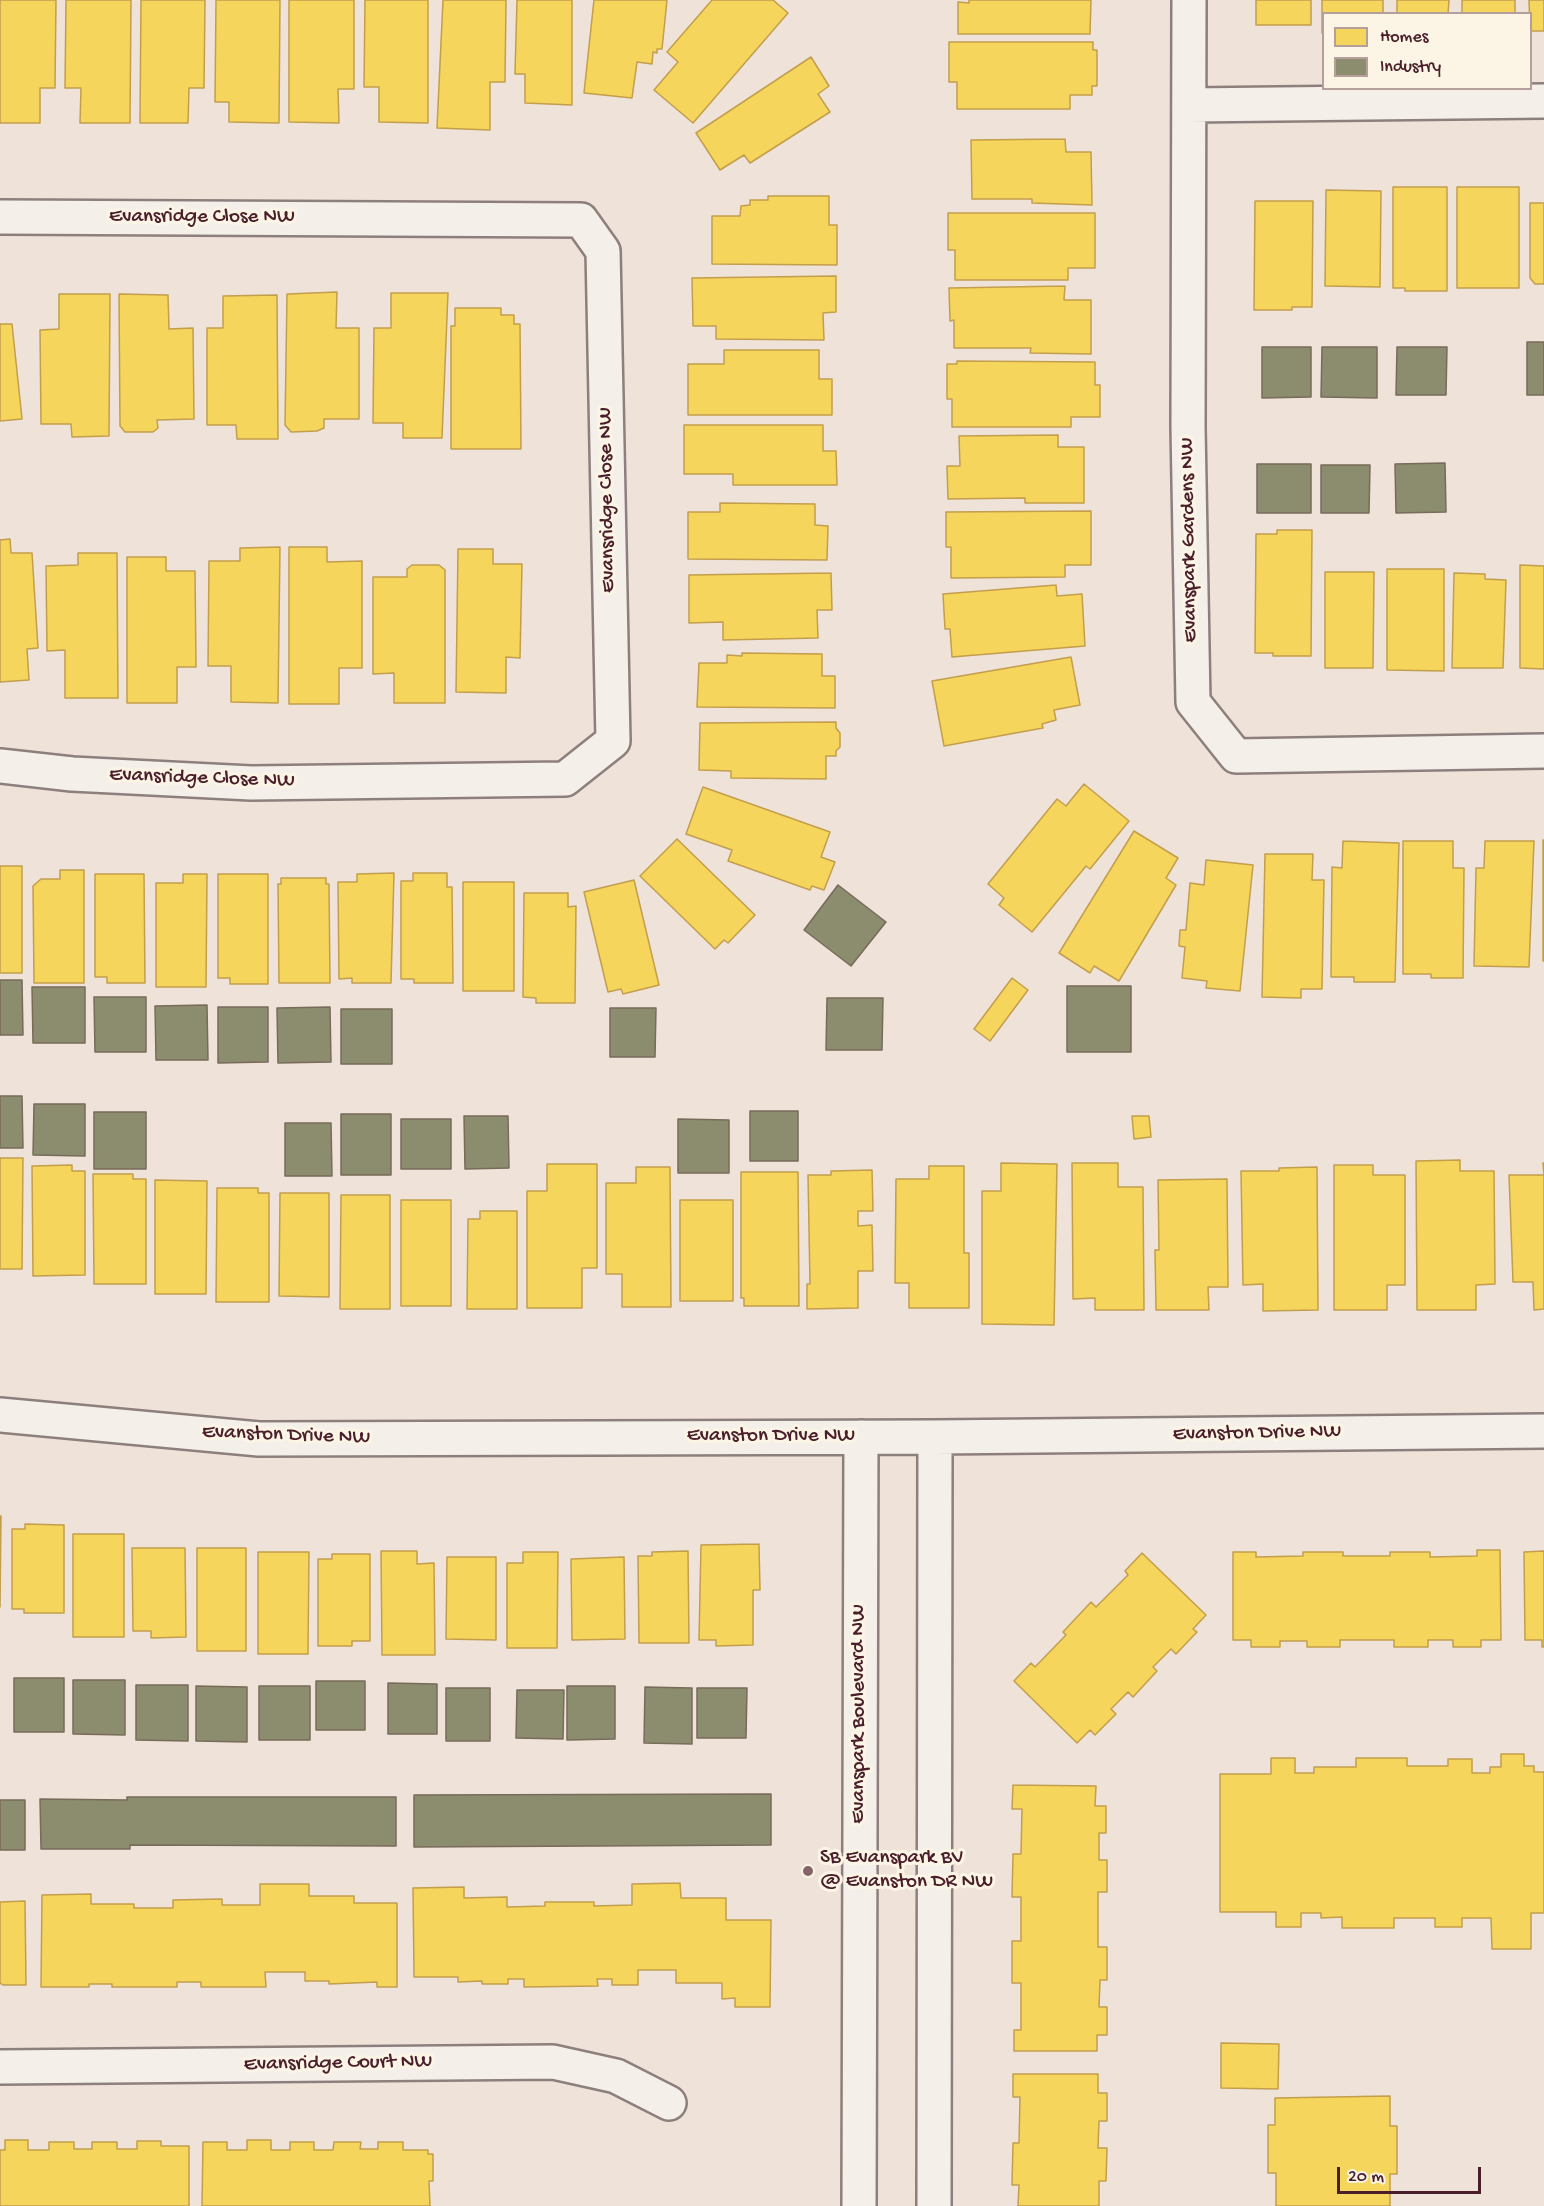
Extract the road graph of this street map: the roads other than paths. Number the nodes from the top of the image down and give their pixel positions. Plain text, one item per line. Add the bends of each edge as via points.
1 (1189, 0) edge
2 (1544, 101) edge
3 (1189, 105) junction
4 (0, 217) edge
5 (1544, 750) edge
6 (0, 766) edge
7 (0, 1416) edge
8 (1544, 1431) edge
9 (861, 1437) junction
10 (935, 1437) junction
11 (0, 2067) edge
12 (669, 2103) dead end
13 (859, 2206) edge
14 (934, 2206) edge

1 - 3 street, Evanspark Gardens NW
2 - 3 street
3 - 5 street, Evanspark Gardens NW via 1188,427 1193,702 1236,756
4 - 6 street, Evansridge Close NW via 582,220 603,251 613,741 565,779 251,783 72,774
7 - 9 street, Evanston Drive NW via 259,1439
8 - 10 street, Evanston Drive NW
9 - 10 street, Evanston Drive NW
9 - 13 street, Evanspark Boulevard NW
10 - 14 street
11 - 12 street, Evansridge Court NW via 553,2062 616,2076

